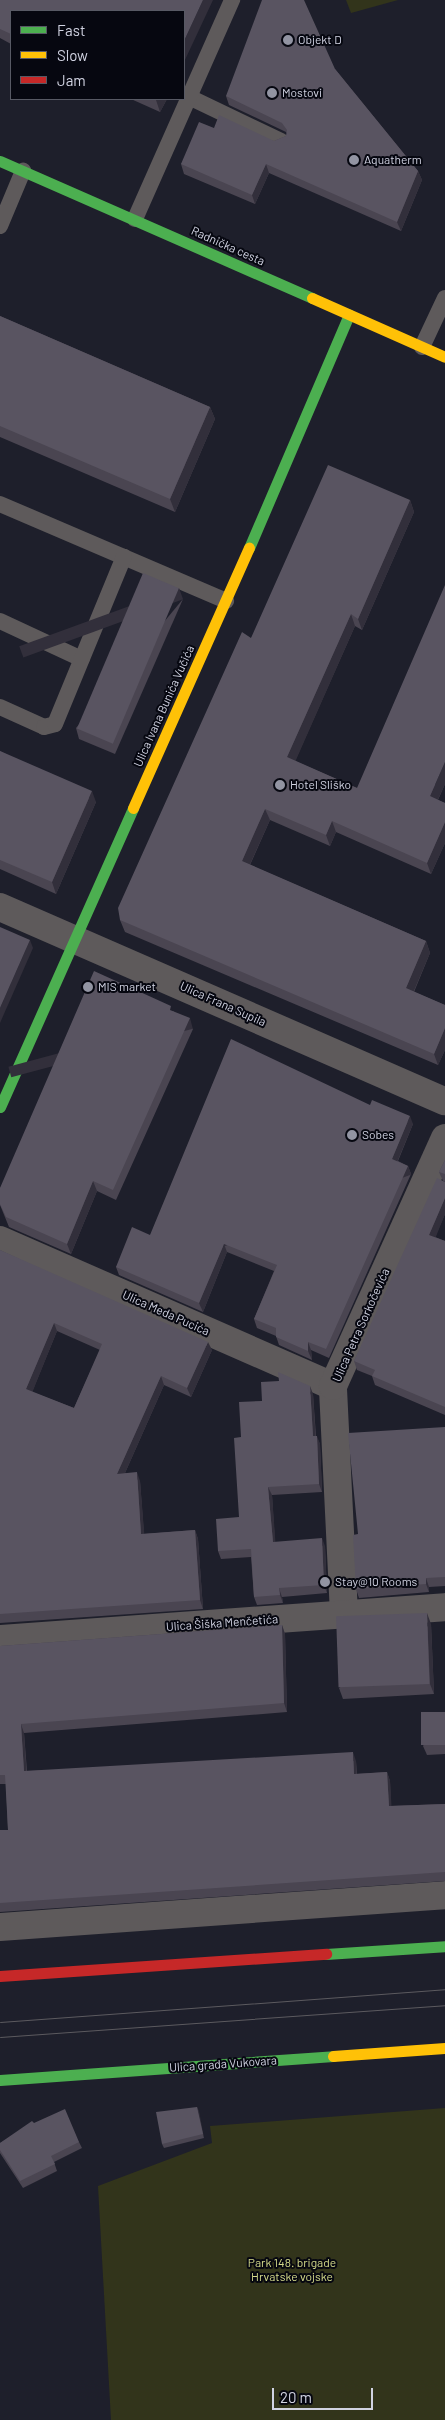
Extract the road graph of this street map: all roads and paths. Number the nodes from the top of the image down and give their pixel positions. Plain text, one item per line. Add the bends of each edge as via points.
1 (232, 0) edge
2 (190, 97) junction
3 (281, 141) edge
4 (0, 160) edge
5 (23, 171) junction
6 (135, 219) junction
7 (0, 226) edge
8 (445, 298) edge
9 (349, 315) junction
10 (422, 347) junction
11 (445, 357) edge
12 (0, 504) edge
13 (124, 557) junction
14 (226, 601) junction
15 (0, 622) edge
16 (82, 659) junction
17 (0, 707) edge
18 (0, 907) edge
19 (74, 939) junction
20 (445, 1101) edge
21 (0, 1107) edge
22 (445, 1138) edge
23 (0, 1240) edge
24 (333, 1386) junction
25 (445, 1607) edge
26 (344, 1614) junction
27 (0, 1639) edge
28 (445, 1895) edge
29 (0, 1927) edge
30 (445, 1946) edge
31 (0, 1976) edge
32 (445, 2048) edge
33 (0, 2080) edge

1 - 2 lane
2 - 3 lane
2 - 6 lane
4 - 5 street, Radnička cesta
5 - 6 street, Radnička cesta
5 - 7 lane
6 - 9 street, Radnička cesta
8 - 10 lane
9 - 10 street, Radnička cesta
9 - 14 street, Ulica Ivana Bunića Vučića
10 - 11 street, Radnička cesta
12 - 13 lane
13 - 14 lane
13 - 16 lane
14 - 19 street, Ulica Ivana Bunića Vučića
15 - 16 lane
16 - 17 lane via 55,724 44,727
18 - 19 street, Ulica Frana Supila
19 - 20 street, Ulica Frana Supila
19 - 21 street, Ulica Ivana Bunića Vučića
22 - 24 street, Ulica Petra Sorkočevića
23 - 24 street, Ulica Meda Pucića
24 - 26 street, Ulica Petra Sorkočevića
25 - 26 street, Ulica Šiška Menčetića
26 - 27 street, Ulica Šiška Menčetića
28 - 29 street
30 - 31 street
32 - 33 street, Ulica grada Vukovara

